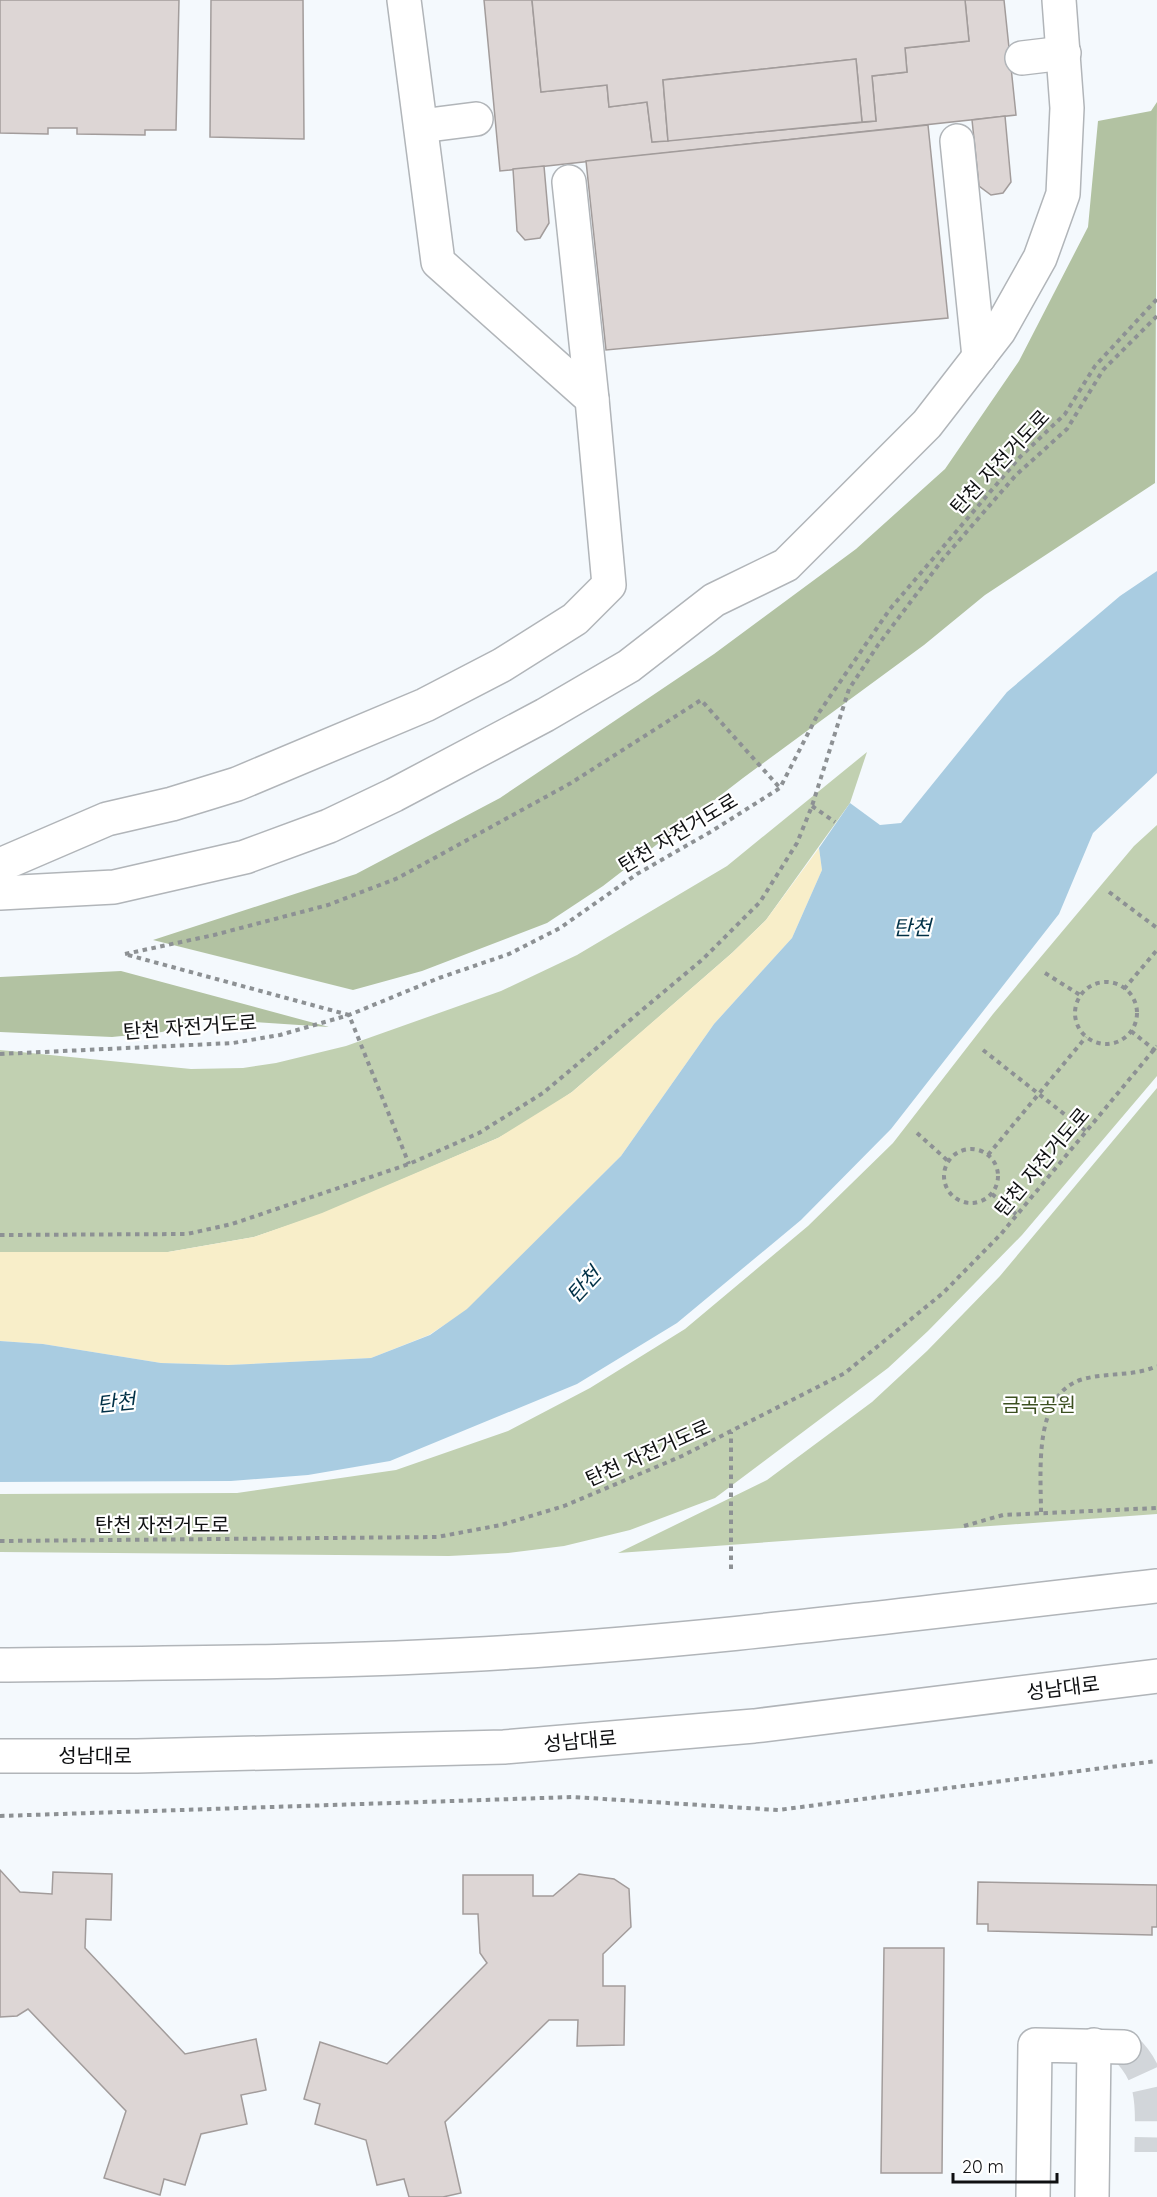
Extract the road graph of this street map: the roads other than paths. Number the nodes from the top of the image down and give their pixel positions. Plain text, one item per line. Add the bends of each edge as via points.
1 (404, 0) edge
2 (1059, 0) edge
3 (1064, 53) junction
4 (1022, 58) dead end
5 (476, 119) dead end
6 (421, 126) junction
7 (957, 141) dead end
8 (569, 182) dead end
9 (979, 357) junction
10 (592, 399) junction
11 (0, 865) edge
12 (0, 893) edge
13 (1157, 1586) edge
14 (0, 1665) edge
15 (1157, 1676) edge
16 (0, 1756) edge
17 (1033, 2197) edge
18 (1092, 2197) edge

1 - 6 main road
2 - 3 main road
3 - 4 main road
3 - 9 main road via 1067,108 1063,194 1040,258 999,331
5 - 6 main road
6 - 10 main road via 438,262
7 - 9 main road
8 - 10 main road
9 - 12 main road via 927,424 786,565 714,600 629,666 460,761 329,826 244,857 114,886
10 - 11 main road via 609,585 575,619 502,665 348,739 237,784 107,819
13 - 14 main road via 753,1632 461,1655
15 - 16 main road, 성남대로 via 754,1726 504,1747
17 - 18 main road via 1035,2045 1109,2046

